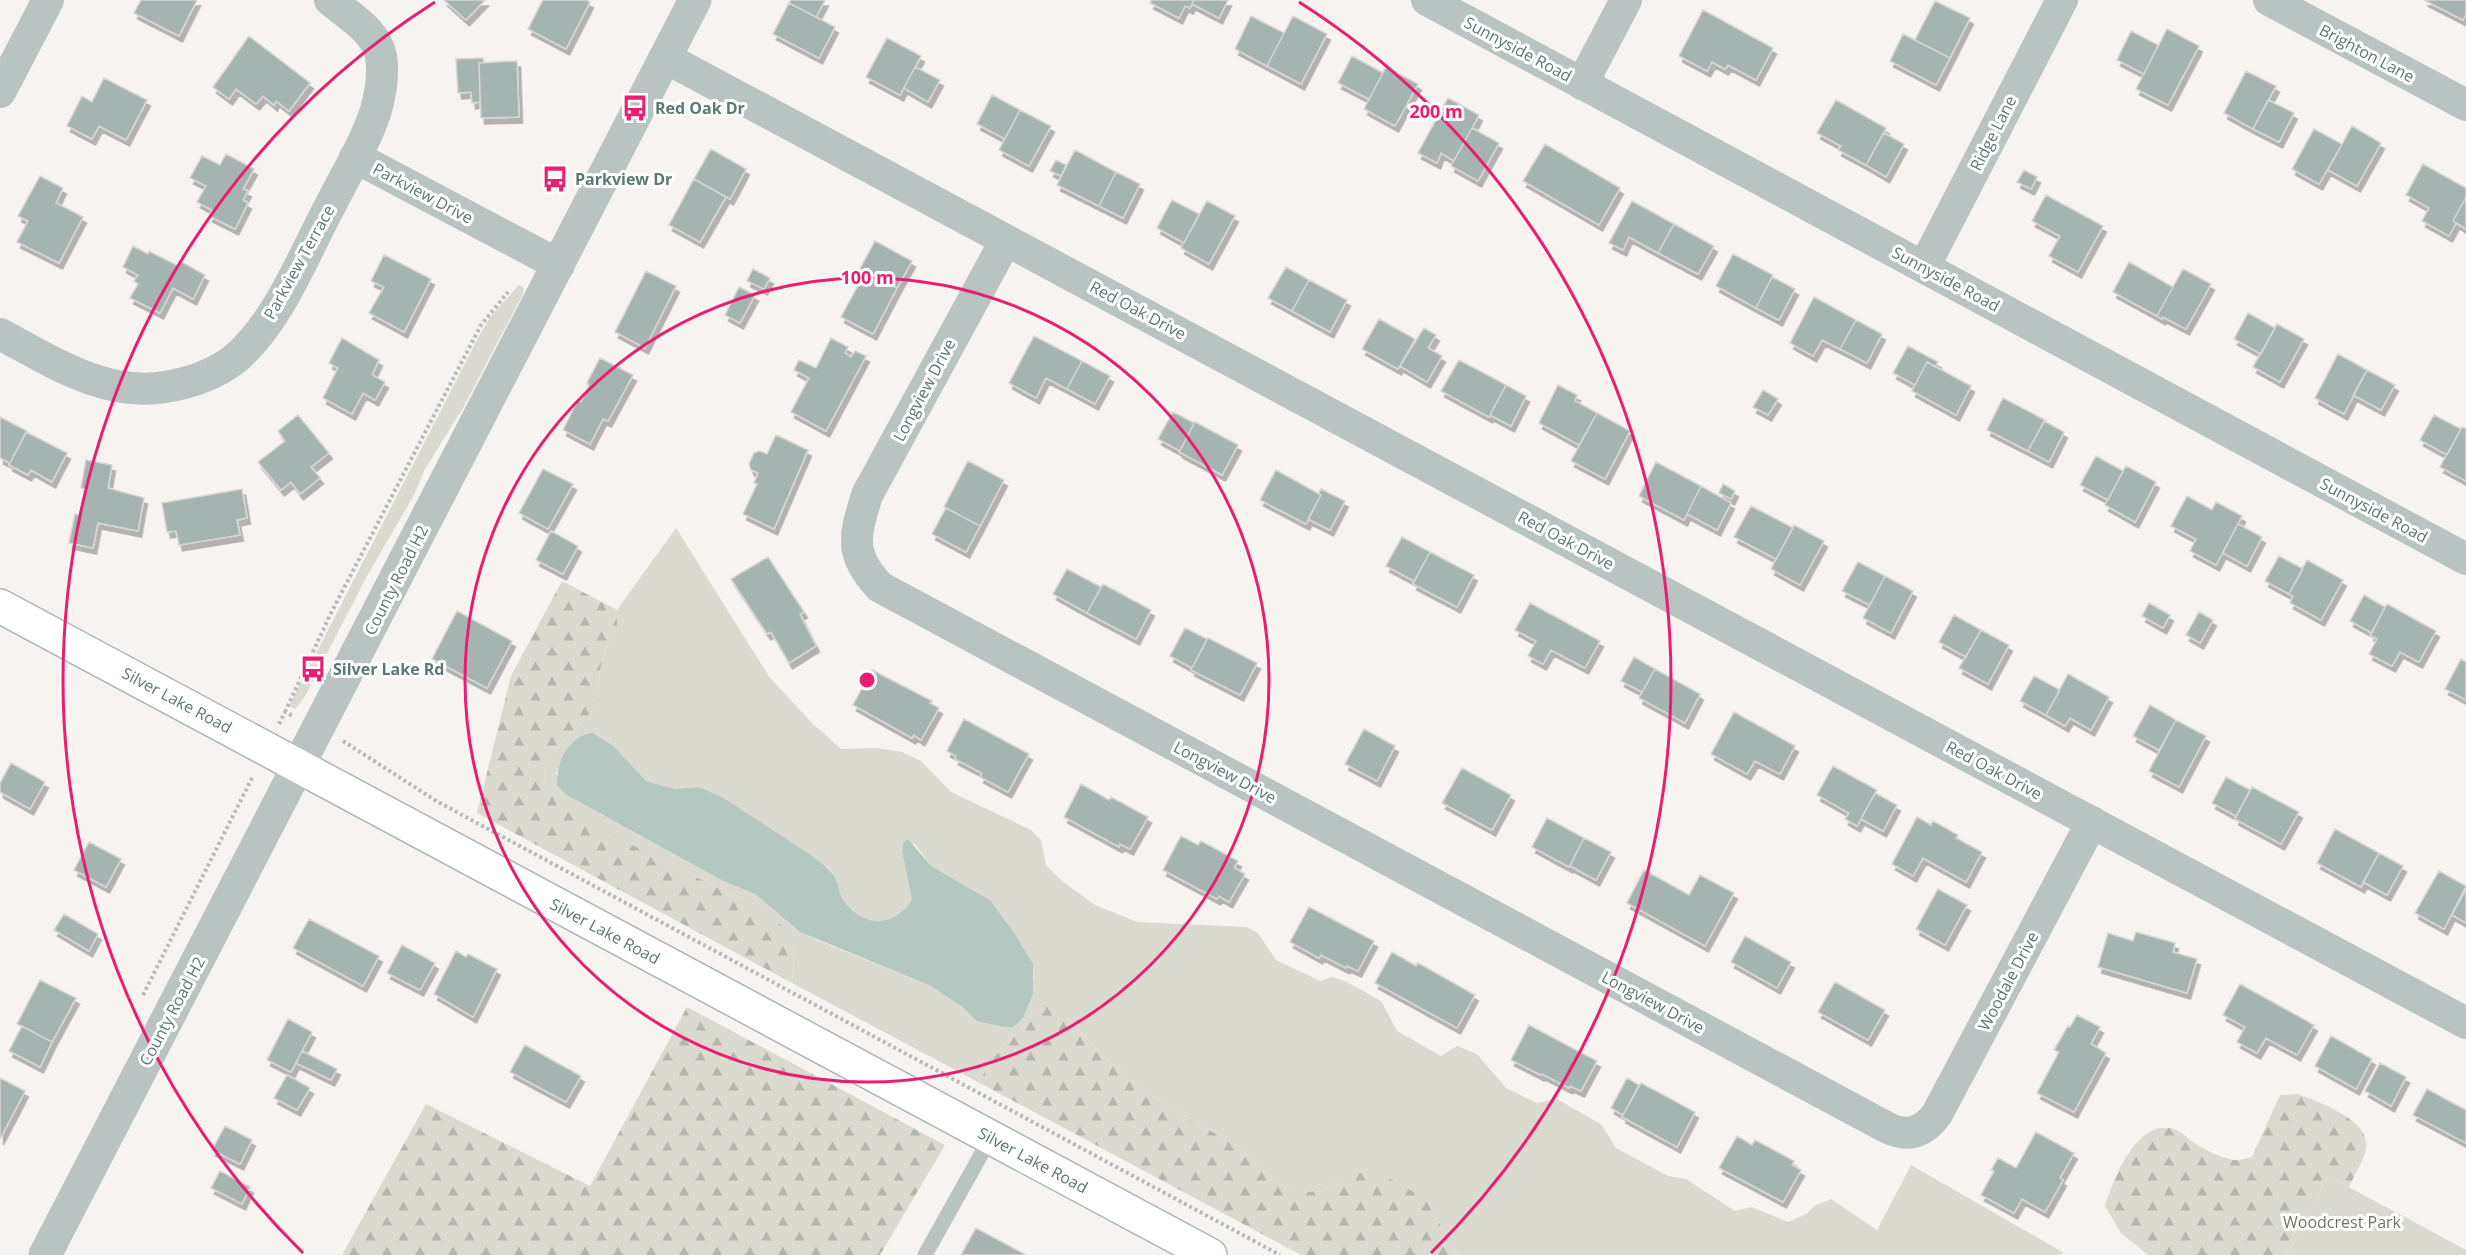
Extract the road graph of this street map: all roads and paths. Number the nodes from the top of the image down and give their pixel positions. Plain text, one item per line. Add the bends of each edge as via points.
1 (48, 0) edge
2 (330, 0) edge
3 (695, 0) edge
4 (1427, 0) edge
5 (1626, 0) edge
6 (2062, 0) edge
7 (2269, 0) edge
8 (666, 58) junction
9 (1582, 84) junction
10 (0, 92) edge
11 (2466, 105) edge
12 (355, 157) junction
13 (1006, 240) junction
14 (548, 259) junction
15 (1924, 267) junction
16 (0, 334) edge
17 (2466, 559) edge
18 (0, 606) edge
19 (285, 712) junction
20 (319, 730) junction
21 (267, 749) junction
22 (299, 767) junction
23 (2092, 822) junction
24 (141, 999) dead end
25 (2466, 1023) edge
26 (1916, 1131) joint
27 (991, 1137) junction
28 (45, 1255) edge
29 (925, 1255) edge
30 (1209, 1255) edge
31 (1280, 1255) edge

1 - 10 street
2 - 12 street, Parkview Drive via 358,23 380,53 380,93
3 - 8 street, County Road H2
4 - 9 street, Sunnyside Road
5 - 9 street
6 - 15 street, Ridge Lane
7 - 11 street, Brighton Lane
8 - 13 street, Red Oak Drive
8 - 14 street, County Road H2
9 - 15 street, Sunnyside Road
12 - 14 street, Parkview Drive
12 - 16 street, Parkview Terrace via 275,310 254,340 234,359 200,379 164,387 108,385 72,372
13 - 23 street, Red Oak Drive
13 - 26 street, Longview Drive via 867,495 855,536 866,573 880,587 1886,1128 1899,1134
14 - 19 path via 519,279 481,325 331,613
14 - 20 street, County Road H2
15 - 17 street, Sunnyside Road
18 - 21 main road, Silver Lake Road
19 - 20 path
19 - 21 path
20 - 22 street, County Road H2
20 - 31 path via 352,745 438,802
21 - 22 main road, Silver Lake Road
21 - 24 path
22 - 27 main road, Silver Lake Road
22 - 28 street, County Road H2
23 - 25 street, Red Oak Drive
23 - 26 street, Woodale Drive via 1937,1114 1929,1126
27 - 29 lane
27 - 30 main road, Silver Lake Road

